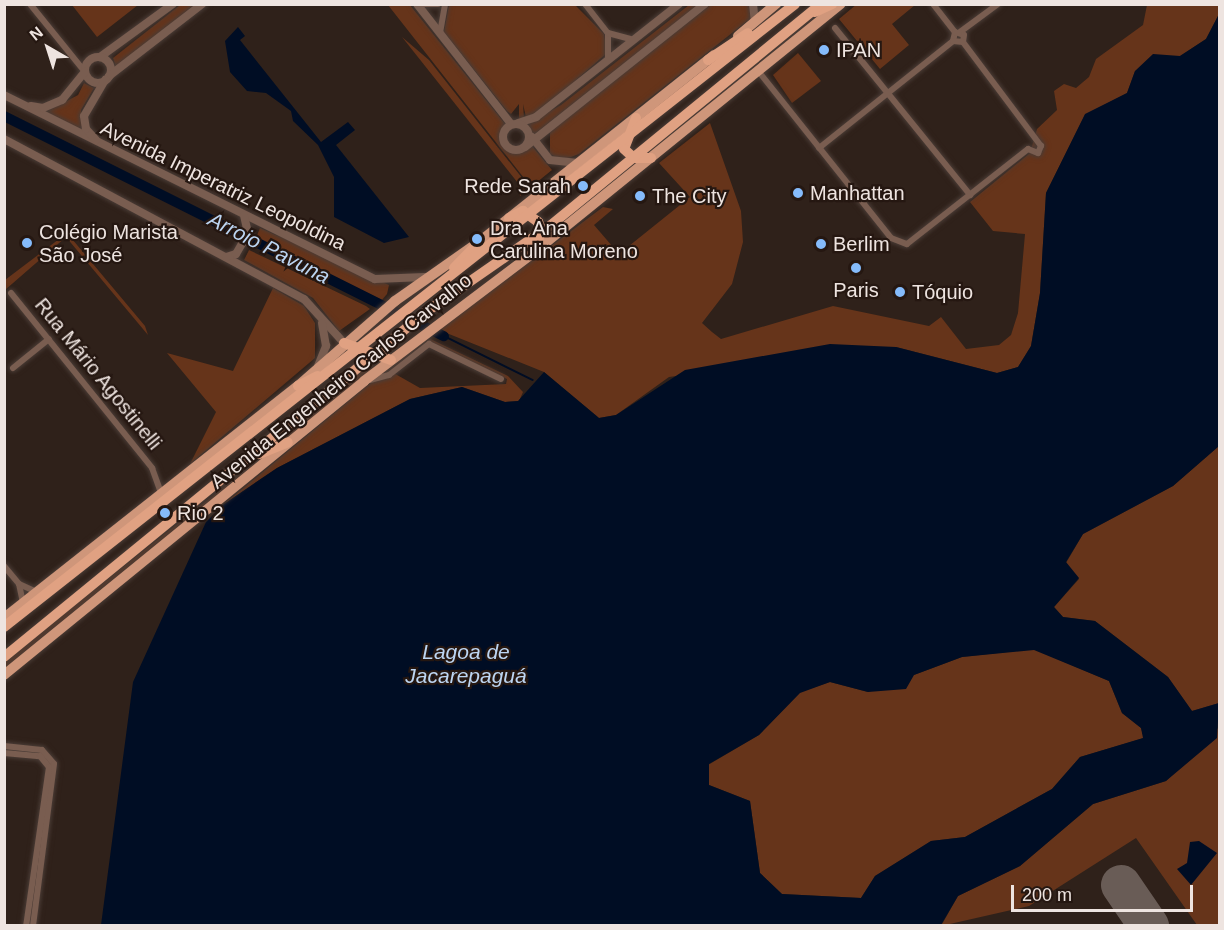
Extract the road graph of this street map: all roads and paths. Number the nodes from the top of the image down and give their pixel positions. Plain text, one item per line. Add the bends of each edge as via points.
1 (30, 4) edge
2 (173, 4) edge
3 (202, 4) edge
4 (417, 4) edge
5 (423, 4) edge
6 (438, 4) edge
7 (445, 4) edge
8 (585, 4) edge
9 (679, 4) edge
10 (705, 4) edge
11 (753, 4) edge
12 (776, 4) edge
13 (787, 4) edge
14 (795, 4) edge
15 (821, 4) edge
16 (832, 4) edge
17 (841, 4) edge
18 (933, 4) edge
19 (998, 4) edge
20 (801, 20) junction
21 (755, 22) junction
22 (835, 28) dead end
23 (958, 32) junction
24 (608, 33) junction
25 (440, 34) junction
26 (634, 40) junction
27 (953, 41) junction
28 (963, 42) junction
29 (100, 57) junction
30 (708, 60) junction
31 (608, 61) junction
32 (86, 72) junction
33 (759, 72) junction
34 (107, 78) junction
35 (889, 93) junction
36 (8, 97) edge
37 (636, 118) junction
38 (515, 124) junction
39 (552, 126) junction
40 (532, 137) junction
41 (4, 139) edge
42 (623, 140) junction
43 (107, 148) junction
44 (819, 148) junction
45 (545, 155) junction
46 (634, 159) junction
47 (651, 159) junction
48 (578, 163) junction
49 (970, 195) junction
50 (244, 214) junction
51 (530, 214) junction
52 (509, 218) junction
53 (542, 232) junction
54 (479, 242) junction
55 (533, 253) junction
56 (226, 257) junction
57 (432, 275) junction
58 (435, 287) junction
59 (11, 293) dead end
60 (321, 319) junction
61 (49, 339) junction
62 (344, 343) junction
63 (354, 349) junction
64 (371, 357) junction
65 (391, 360) junction
66 (341, 361) junction
67 (13, 368) dead end
68 (314, 373) junction
69 (501, 379) dead end
70 (364, 381) junction
71 (298, 386) junction
72 (288, 442) junction
73 (248, 459) junction
74 (158, 477) junction
75 (172, 485) junction
76 (161, 493) junction
77 (4, 566) edge
78 (19, 584) junction
79 (37, 592) junction
80 (23, 603) junction
81 (4, 618) edge
82 (4, 627) edge
83 (4, 657) edge
84 (4, 675) edge
85 (4, 746) edge
86 (4, 753) edge
87 (50, 780) junction
88 (37, 875) junction
89 (26, 926) edge
90 (33, 926) edge

1 - 32 street
2 - 29 street
3 - 34 street
4 - 25 street
5 - 6 street
7 - 25 street
8 - 24 street
9 - 26 street
10 - 39 street
11 - 21 street
12 - 21 main road, Avenida Engenheiro Carlos Carvalho
13 - 30 highway
14 - 42 highway, Avenida Engenheiro Carlos Carvalho
15 - 20 highway, Avenida Engenheiro Carlos Carvalho
16 - 20 highway
17 - 33 main road, Avenida Engenheiro Carlos Carvalho
18 - 23 street
19 - 23 street
20 - 46 highway, Avenida Engenheiro Carlos Carvalho
21 - 30 main road, Avenida Engenheiro Carlos Carvalho
22 - 35 street
23 - 27 street
23 - 28 street
24 - 26 street
24 - 31 street
25 - 38 street
26 - 31 street
27 - 28 street
27 - 35 street
28 - 49 street via 1039,135 1038,153 1028,149
29 - 32 street via 89,61
29 - 34 street via 109,64
30 - 37 main road, Avenida Engenheiro Carlos Carvalho
31 - 38 street via 536,117
32 - 34 street via 91,81
32 - 36 street via 72,93 46,107
33 - 44 street
33 - 47 main road, Avenida Engenheiro Carlos Carvalho
34 - 43 street via 84,120 88,133
35 - 44 street
35 - 49 street
36 - 43 street, Avenida Imperatriz Leopoldina
37 - 42 highway
37 - 48 main road, Avenida Engenheiro Carlos Carvalho
38 - 40 street
38 - 40 street via 504,141 513,150 525,147
39 - 40 street
39 - 45 street via 543,142
40 - 45 street
41 - 56 street
42 - 46 highway
42 - 51 highway, Avenida Engenheiro Carlos Carvalho
43 - 50 street, Avenida Imperatriz Leopoldina
44 - 49 street via 900,243 909,243
45 - 48 street via 557,163
46 - 47 highway
46 - 53 highway, Avenida Engenheiro Carlos Carvalho
47 - 55 main road, Avenida Engenheiro Carlos Carvalho
48 - 52 main road, Avenida Engenheiro Carlos Carvalho
50 - 56 street via 248,233 242,245
50 - 57 street, Avenida Imperatriz Leopoldina via 375,279 407,281
51 - 52 highway
51 - 53 highway
51 - 58 highway, Avenida Engenheiro Carlos Carvalho
52 - 54 main road, Avenida Engenheiro Carlos Carvalho
53 - 55 highway
53 - 64 highway, Avenida Engenheiro Carlos Carvalho via 424,314
54 - 57 main road, Avenida Engenheiro Carlos Carvalho
54 - 58 highway
55 - 65 main road, Avenida Engenheiro Carlos Carvalho
56 - 60 street via 304,299
57 - 62 main road, Avenida Engenheiro Carlos Carvalho
58 - 63 highway, Avenida Engenheiro Carlos Carvalho
59 - 61 street, Rua Mário Agostinelli
60 - 62 street
60 - 68 street via 326,346
61 - 67 street
61 - 74 street, Rua Mário Agostinelli
62 - 63 highway
62 - 68 main road, Avenida Engenheiro Carlos Carvalho
63 - 64 highway
63 - 66 highway, Avenida Engenheiro Carlos Carvalho
64 - 65 highway
64 - 73 highway, Avenida Engenheiro Carlos Carvalho
65 - 70 main road, Avenida Engenheiro Carlos Carvalho
66 - 71 highway
66 - 82 highway, Avenida Engenheiro Carlos Carvalho
68 - 71 main road, Avenida Engenheiro Carlos Carvalho
69 - 70 street via 427,344 389,375
70 - 72 main road, Avenida Engenheiro Carlos Carvalho
71 - 75 main road, Avenida Engenheiro Carlos Carvalho
72 - 73 highway
72 - 84 main road, Avenida Engenheiro Carlos Carvalho
73 - 83 highway, Avenida Engenheiro Carlos Carvalho
74 - 75 street, Rua Mário Agostinelli
74 - 76 street, Rua Mário Agostinelli
75 - 76 main road, Avenida Engenheiro Carlos Carvalho
76 - 79 main road, Avenida Engenheiro Carlos Carvalho
77 - 78 street
78 - 79 street
78 - 80 street
79 - 80 main road, Avenida Engenheiro Carlos Carvalho
80 - 81 main road, Avenida Engenheiro Carlos Carvalho
85 - 87 street via 48,753 54,764
86 - 87 street via 40,756 49,766
87 - 88 street
88 - 89 street
88 - 90 street

